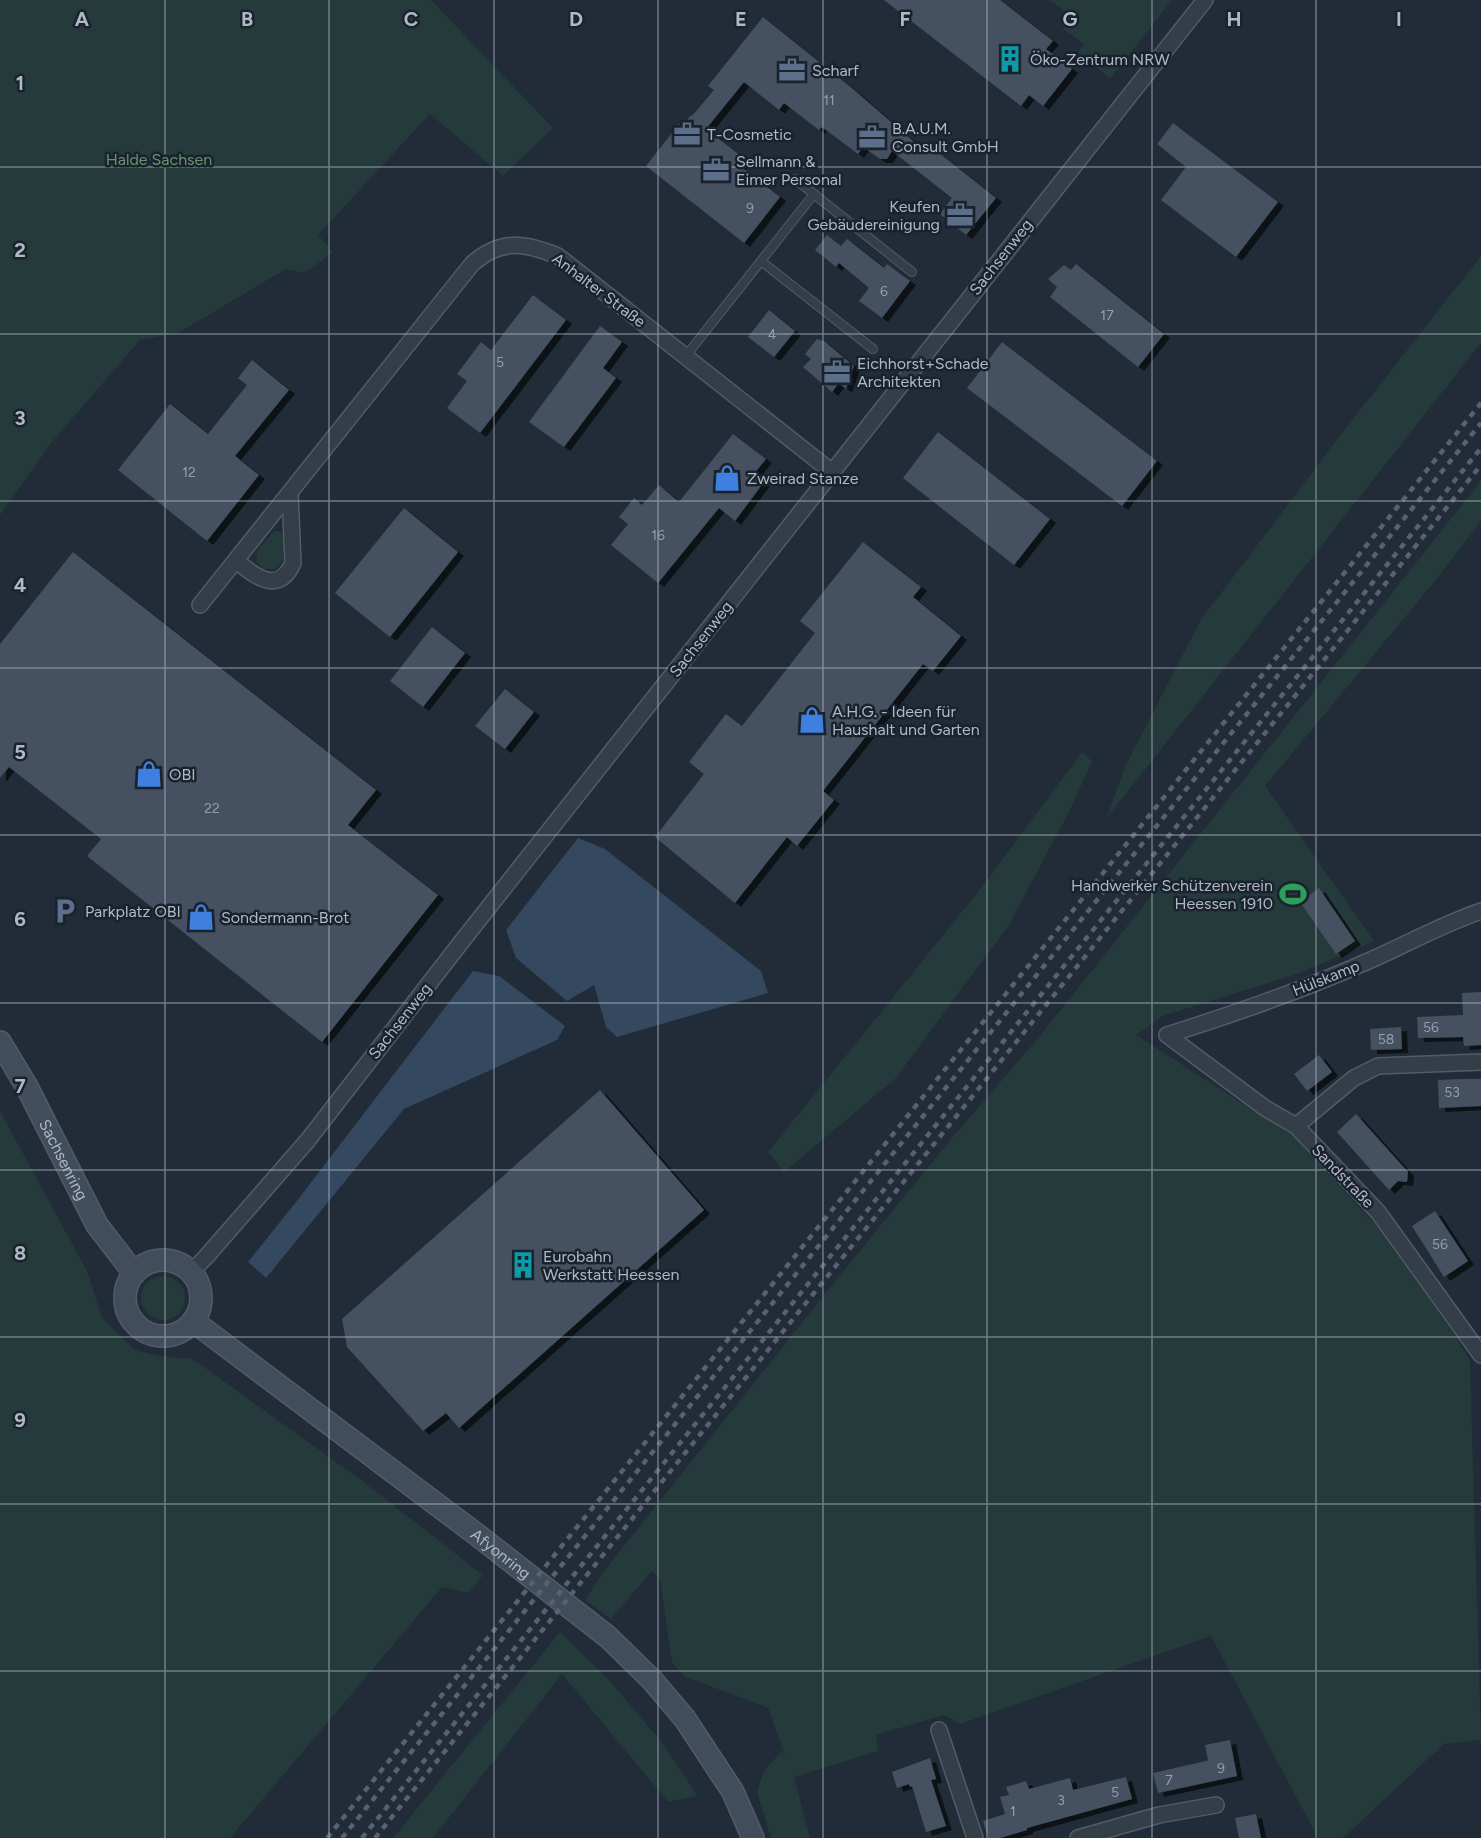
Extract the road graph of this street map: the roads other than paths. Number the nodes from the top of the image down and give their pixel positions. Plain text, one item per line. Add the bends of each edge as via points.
1 (1205, 0) edge
2 (795, 179) dead end
3 (814, 194) junction
4 (762, 262) junction
5 (912, 272) dead end
6 (873, 349) dead end
7 (685, 357) junction
8 (831, 472) junction
9 (290, 493) junction
10 (237, 561) junction
11 (200, 605) dead end
12 (1481, 910) edge
13 (1167, 1035) joint
14 (0, 1042) edge
15 (1481, 1062) edge
16 (1296, 1126) junction
17 (191, 1272) junction
18 (135, 1273) junction
19 (193, 1321) junction
20 (1481, 1355) edge
21 (939, 1731) dead end
22 (1216, 1805) dead end
23 (753, 1838) edge
24 (975, 1838) edge
25 (1078, 1838) edge

1 - 8 street, Sachsenweg
2 - 3 lane
3 - 4 lane
3 - 5 lane
4 - 6 lane
4 - 7 lane
7 - 8 street, Anhalter Straße
7 - 9 street, Anhalter Straße via 558,256 524,245 496,249 472,264
8 - 17 street, Sachsenweg via 308,1140
9 - 10 street, Anhalter Straße
9 - 10 street via 293,563 289,572 282,578 260,578
10 - 11 street, Anhalter Straße
12 - 13 street, Hülskamp via 1314,984
13 - 16 street, Sandstraße via 1265,1108
14 - 18 street, Sachsenring via 97,1225
15 - 16 street via 1378,1066 1354,1078
16 - 20 street, Sandstraße via 1378,1212
17 - 18 street via 162,1260
17 - 19 street via 201,1296
18 - 19 street via 125,1301 139,1328 167,1336 177,1334
19 - 23 street, Afyonring via 608,1637 685,1719 733,1792
21 - 24 street
22 - 25 street via 1159,1815

